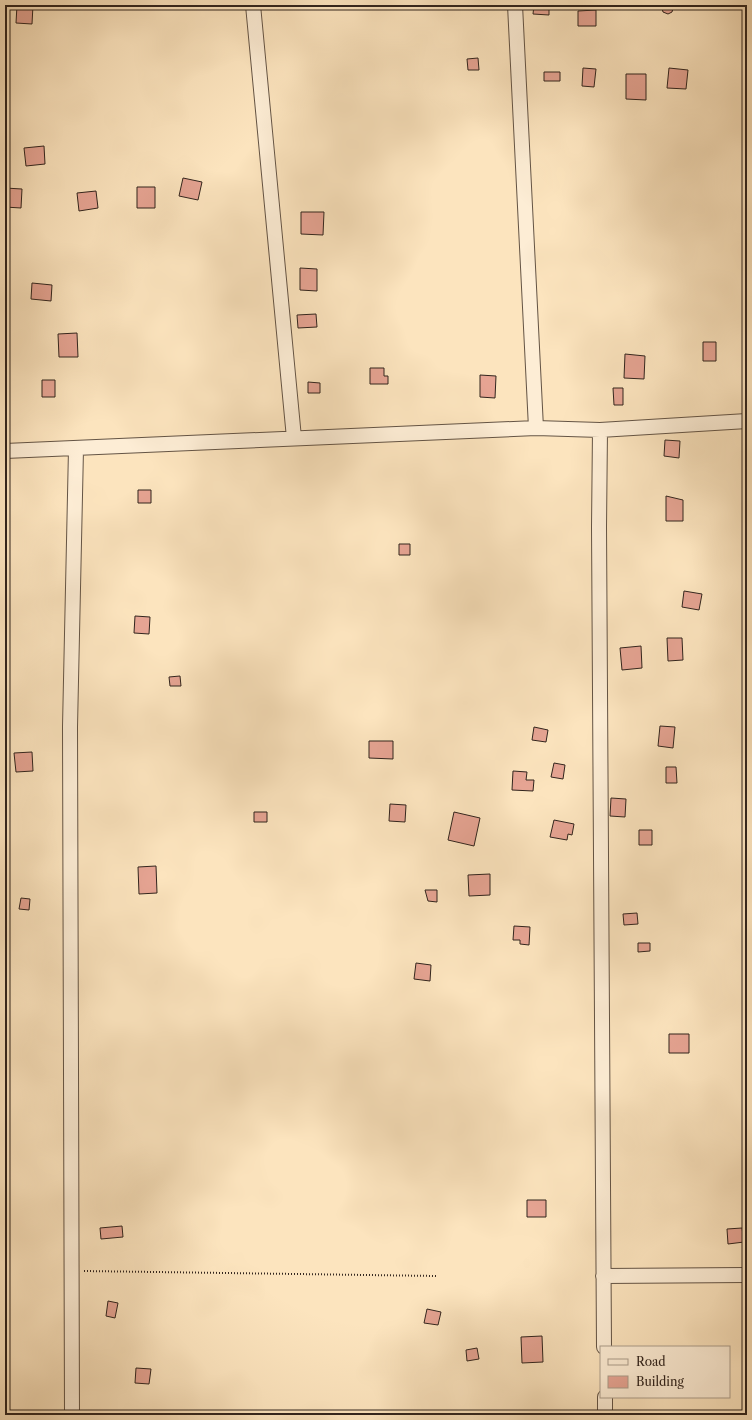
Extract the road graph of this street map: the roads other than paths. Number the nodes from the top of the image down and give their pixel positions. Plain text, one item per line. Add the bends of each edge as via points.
1 (253, 5) edge
2 (515, 5) edge
3 (747, 422) edge
4 (536, 428) junction
5 (600, 430) junction
6 (294, 438) junction
7 (76, 449) junction
8 (5, 452) edge
9 (747, 1275) edge
10 (603, 1276) junction
11 (604, 1346) edge
12 (605, 1398) edge
13 (72, 1415) edge
14 (605, 1415) edge

1 - 6 street
2 - 4 street
3 - 5 street
4 - 5 street
4 - 6 street
5 - 10 street
6 - 7 street
7 - 8 street
7 - 13 street via 70,727
9 - 10 street
10 - 11 street
12 - 14 street

